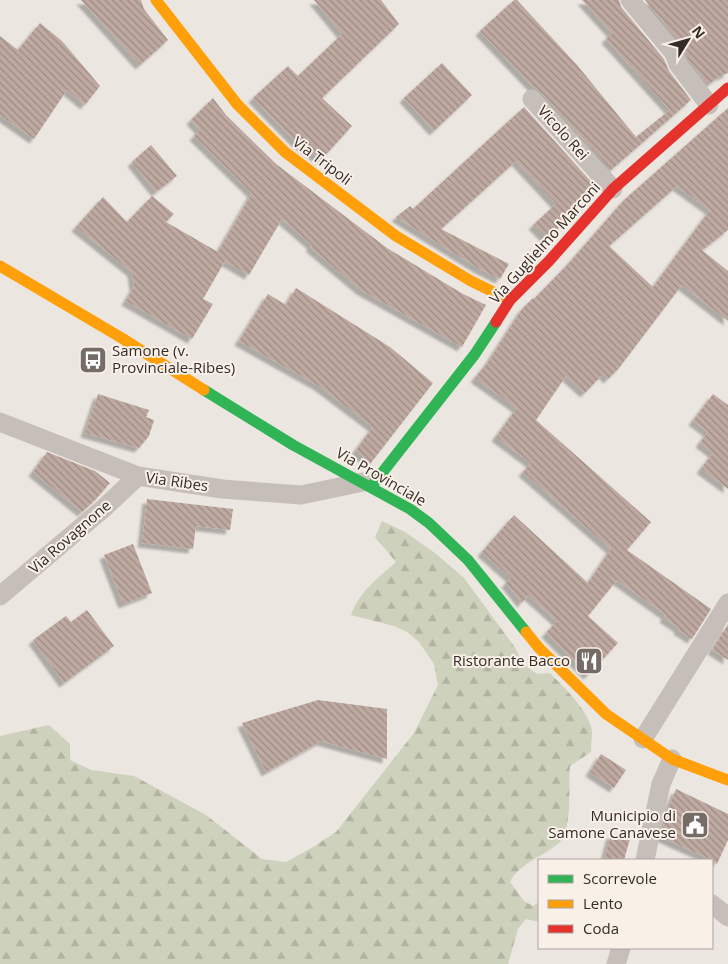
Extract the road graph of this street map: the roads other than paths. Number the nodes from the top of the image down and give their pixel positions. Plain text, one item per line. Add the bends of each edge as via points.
1 (156, 0) edge
2 (630, 0) edge
3 (728, 88) edge
4 (532, 99) dead end
5 (709, 105) junction
6 (613, 189) junction
7 (0, 266) edge
8 (510, 300) junction
9 (0, 422) edge
10 (138, 476) junction
11 (367, 485) junction
12 (0, 596) edge
13 (728, 603) edge
14 (643, 739) junction
15 (672, 759) junction
16 (728, 780) edge
17 (645, 859) edge
18 (713, 905) edge
19 (728, 917) edge
20 (621, 949) edge
21 (616, 964) edge

1 - 8 street, Via Tripoli via 237,104 285,152 396,236 471,281
2 - 5 street via 674,53 678,64
3 - 5 street, Via Guglielmo Marconi
4 - 6 street, Vicolo Rei
5 - 6 street, Via Guglielmo Marconi
6 - 8 street, Via Guglielmo Marconi
7 - 11 street, Via Provinciale via 293,445
8 - 11 street, Via Guglielmo Marconi via 475,354
9 - 10 street, Via Ribes
10 - 11 street, Via Ribes via 222,489 301,494
10 - 12 street, Via Rovagnone
11 - 14 street, Via Provinciale via 429,523 468,560 539,648 606,714
13 - 14 street
14 - 15 street, Via Provinciale
15 - 16 street, Via Provinciale
15 - 17 street via 661,784
18 - 19 street
20 - 21 street

